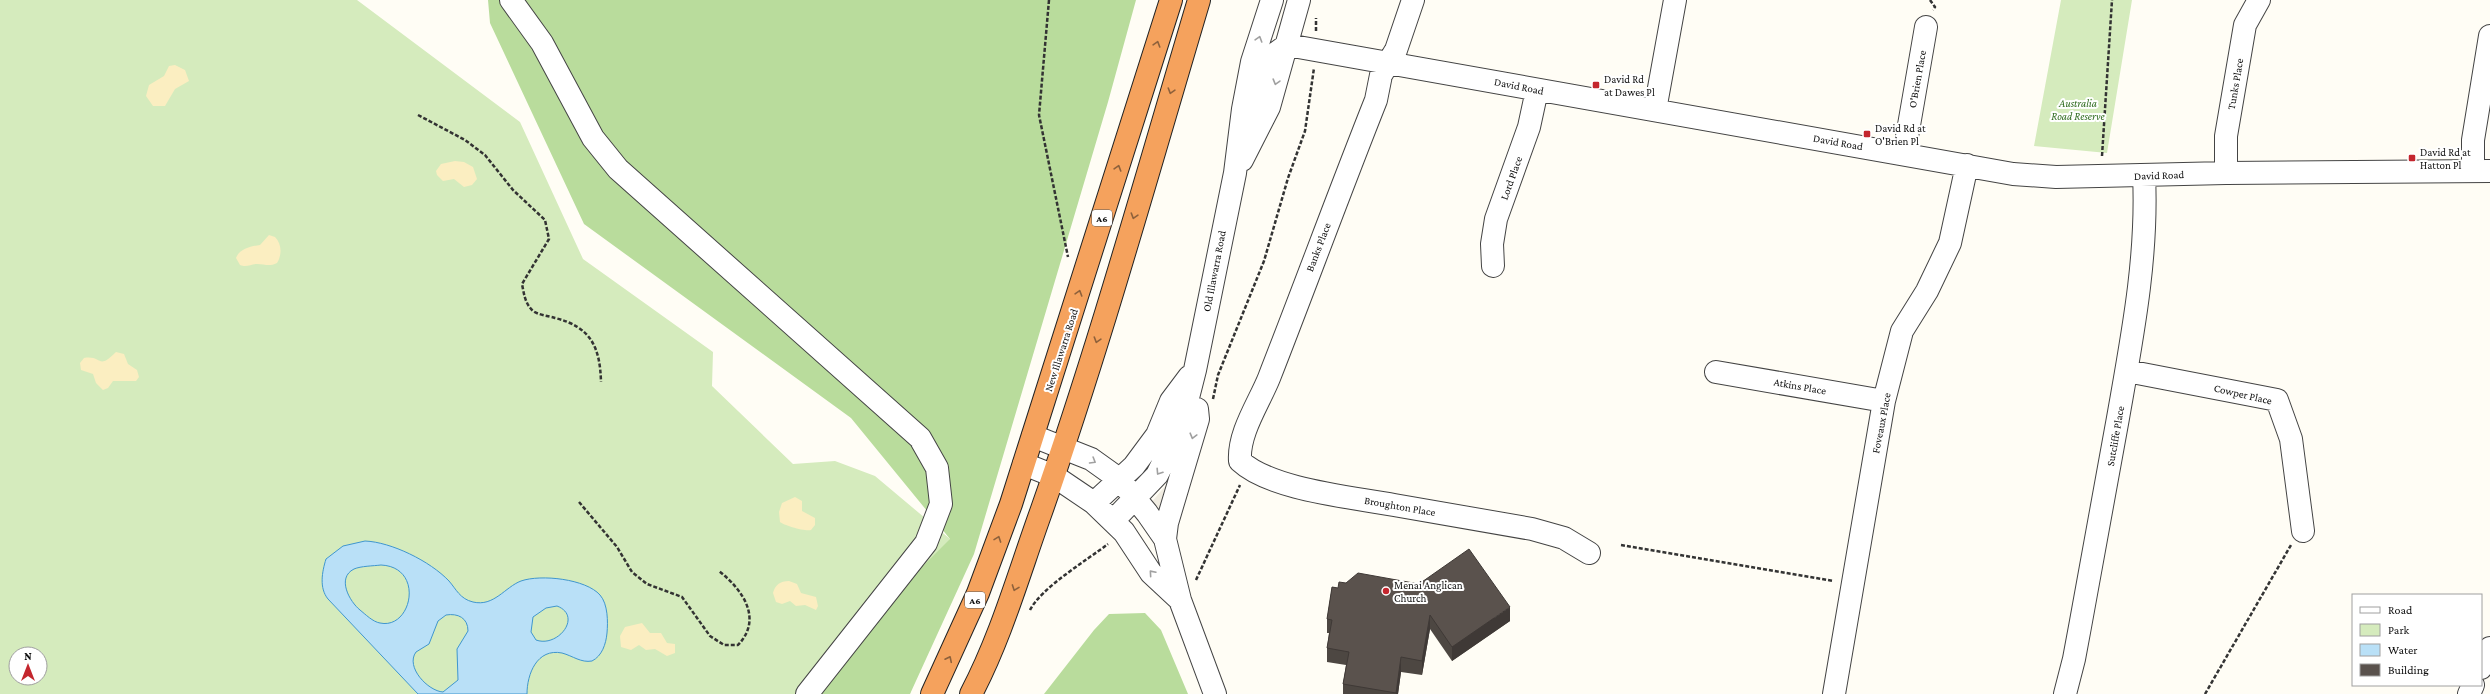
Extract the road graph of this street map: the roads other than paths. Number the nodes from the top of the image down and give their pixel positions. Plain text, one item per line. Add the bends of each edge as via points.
1 (511, 0) edge
2 (1171, 0) edge
3 (1199, 0) edge
4 (1272, 0) edge
5 (1283, 0) edge
6 (1413, 0) edge
7 (1675, 0) edge
8 (2260, 0) edge
9 (1308, 6) edge
10 (1926, 27) dead end
11 (2490, 36) edge
12 (1287, 45) junction
13 (1389, 62) junction
14 (1537, 90) junction
15 (1243, 109) junction
16 (1655, 110) junction
17 (1904, 154) junction
18 (1967, 165) junction
19 (2482, 171) edge
20 (1235, 173) junction
21 (2226, 173) junction
22 (2144, 175) junction
23 (1493, 266) dead end
24 (1195, 370) junction
25 (2126, 371) junction
26 (1716, 372) dead end
27 (1884, 401) junction
28 (1033, 436) junction
29 (1064, 448) junction
30 (1024, 464) junction
31 (1248, 468) joint
32 (1054, 476) junction
33 (1119, 479) junction
34 (1136, 499) junction
35 (1094, 503) junction
36 (1112, 531) junction
37 (2303, 531) road end
38 (1165, 539) junction
39 (1589, 553) dead end
40 (1186, 593) junction
41 (2490, 648) edge
42 (2482, 666) edge
43 (806, 694) edge
44 (932, 694) edge
45 (971, 694) edge
46 (1215, 694) edge
47 (1834, 694) edge
48 (2066, 694) edge

1 - 43 street via 542,43 593,138 618,169 920,438 937,468 941,504 926,543
28 -> 2 highway, New Illawarra Road / A6
3 -> 29 highway
15 -> 4 street, Old Illawarra Road via 1252,62
5 - 12 street via 1281,22
6 - 13 street via 1396,50
7 - 16 street
8 - 21 street, Tunks Place via 2245,25 2226,136
9 - 12 street, Old Illawarra Road
10 - 17 street, O'Brien Place
11 - 19 street via 2473,140
12 - 13 street, David Road
12 - 15 street via 1269,58 1259,91
12 -> 20 street, Old Illawarra Road via 1269,107
13 - 14 street, David Road
13 - 31 street, Banks Place via 1381,75 1376,100 1268,380 1245,432 1239,452 1240,461
14 - 16 street, David Road
14 - 23 street, Lord Place via 1529,127 1496,219 1492,244
15 - 20 street, Old Illawarra Road
16 - 17 street, David Road
17 - 18 street, David Road
18 - 22 street, David Road via 2013,174 2056,177
18 - 27 street, Foveaux Place via 1950,243 1902,331
19 - 21 street, David Road
20 - 24 street, Old Illawarra Road
21 - 22 street, David Road
22 - 25 street, Sutcliffe Place via 2146,200 2142,265
24 - 33 street, Old Illawarra Road via 1171,401 1157,435 1134,466
24 -> 34 street, Old Illawarra Road via 1180,429 1170,454 1157,475
24 -> 38 street, Old Illawarra Road via 1198,419 1167,523
25 - 37 street, Cowper Place via 2277,400 2291,439
25 - 48 street, Sutcliffe Place
26 - 27 street, Atkins Place
27 - 47 street, Foveaux Place
28 - 29 street, Old Illawarra Road
28 - 30 highway, New Illawarra Road / A6
29 - 32 highway
29 -> 33 street, Old Illawarra Road via 1091,459
30 - 32 street, Old Illawarra Road
44 -> 30 highway, New Illawarra Road / A6 via 978,593
31 - 39 street, Broughton Place via 1277,480 1313,490 1532,529 1564,538
32 - 35 street, Old Illawarra Road
32 -> 45 highway via 983,672
33 - 34 street, Old Illawarra Road
33 - 35 street, Old Illawarra Road
34 - 36 street, Old Illawarra Road
34 - 38 street, Old Illawarra Road
35 - 36 street, Old Illawarra Road
40 -> 36 street, Old Illawarra Road via 1151,573 1124,532
38 - 40 street, Old Illawarra Road
40 - 46 street, Old Illawarra Road
41 - 42 street

